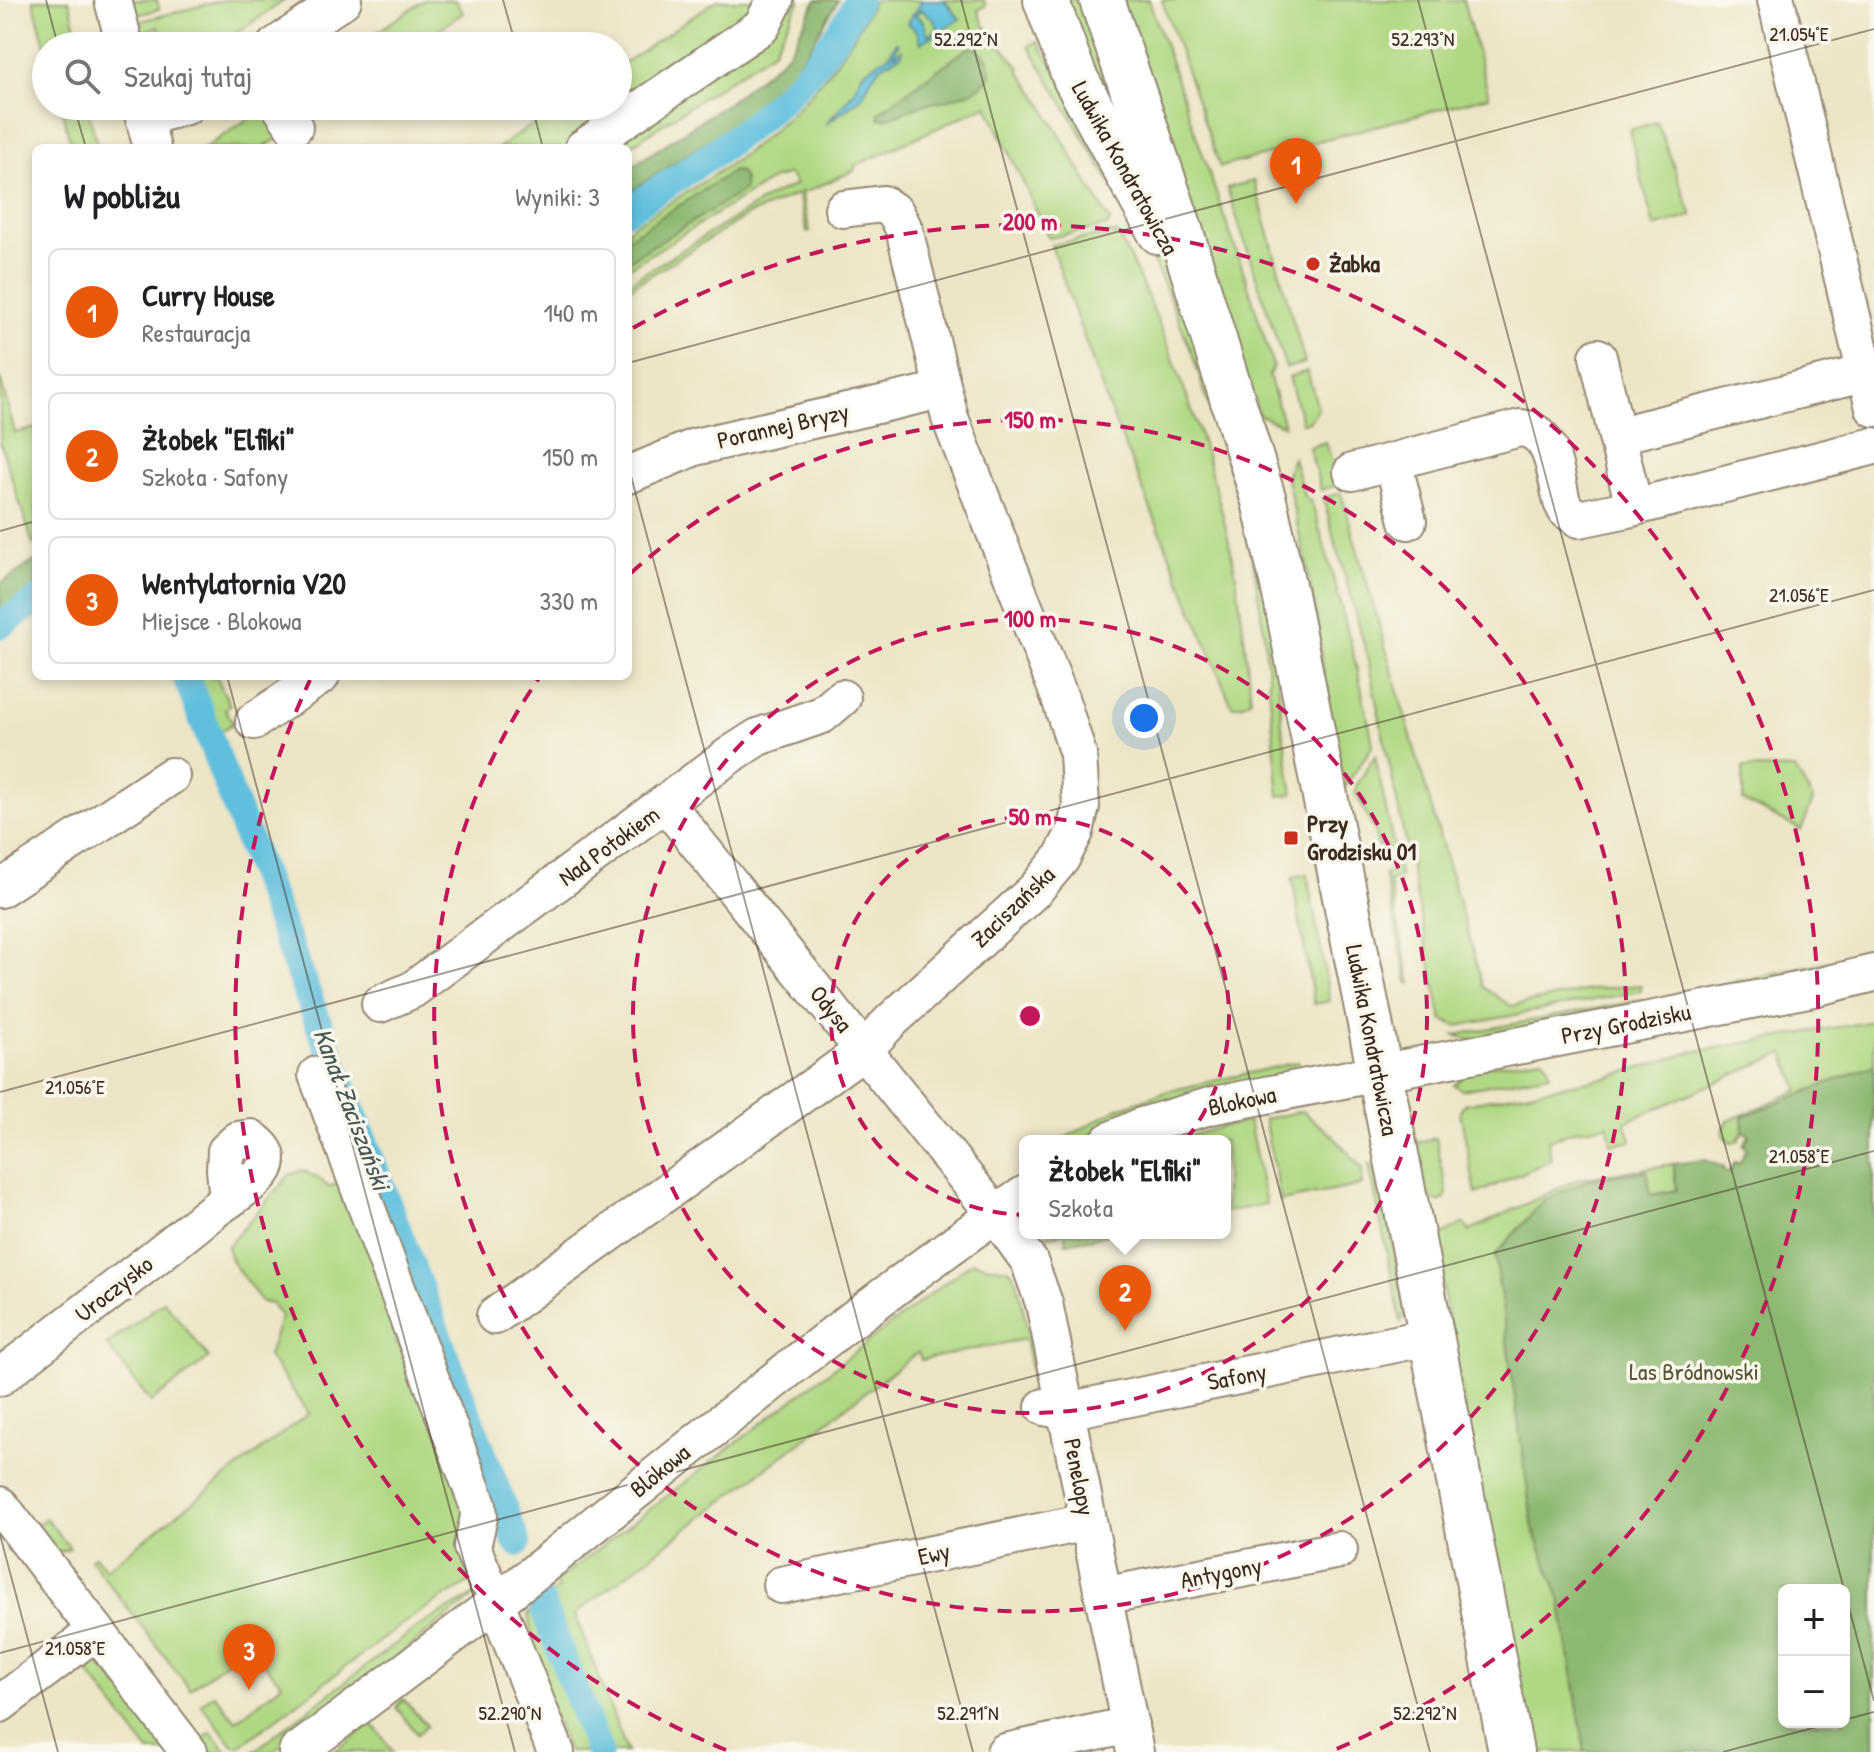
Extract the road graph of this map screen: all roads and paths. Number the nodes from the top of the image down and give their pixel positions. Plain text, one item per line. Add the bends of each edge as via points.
1 (113, 0) edge
2 (343, 0) edge
3 (775, 0) edge
4 (1046, 0) edge
5 (1102, 0) edge
6 (1776, 0) edge
7 (121, 32) edge
8 (296, 32) edge
9 (632, 115) edge
10 (624, 120) edge
11 (589, 144) edge
12 (843, 209) dead end
13 (1211, 334) junction
14 (1598, 357) dead end
15 (1866, 373) junction
16 (942, 390) junction
17 (1874, 408) edge
18 (1639, 430) dead end
19 (1874, 447) edge
20 (1393, 462) junction
21 (1352, 472) dead end
22 (632, 473) edge
23 (1634, 507) junction
24 (1408, 521) dead end
25 (315, 680) edge
26 (842, 698) dead end
27 (254, 721) dead end
28 (171, 776) dead end
29 (666, 804) junction
30 (0, 889) edge
31 (1874, 973) edge
32 (380, 1004) dead end
33 (864, 1050) junction
34 (1378, 1072) junction
35 (317, 1075) dead end
36 (1122, 1135) edge
37 (1019, 1198) edge
38 (228, 1200) dead end
39 (995, 1214) junction
40 (495, 1316) dead end
41 (1430, 1337) junction
42 (0, 1377) edge
43 (1055, 1409) junction
44 (0, 1505) edge
45 (1088, 1522) junction
46 (1339, 1550) dead end
47 (781, 1585) dead end
48 (491, 1591) junction
49 (1103, 1596) junction
50 (96, 1631) junction
51 (0, 1704) edge
52 (1133, 1738) edge
53 (189, 1752) edge
54 (297, 1752) edge
55 (556, 1752) edge
56 (1005, 1752) edge
57 (1511, 1752) edge

1 - 7 street
2 - 8 street
3 - 9 street via 762,26
4 - 13 main road, Ludwika Kondratowicza via 1075,78
5 - 13 main road, Ludwika Kondratowicza
6 - 15 street
10 - 11 street
12 - 16 street, Zaciszańska via 879,203 899,217
13 - 34 main road, Ludwika Kondratowicza via 1271,533
14 - 23 street
15 - 17 street
15 - 18 street
16 - 22 street, Porannej Bryzy via 695,447
16 - 33 street, Zaciszańska via 1060,698 1078,754 1081,806 1061,859 1035,890
19 - 23 street
20 - 21 street
20 - 23 street via 1531,429 1546,441 1562,502 1572,516
20 - 24 street
25 - 27 street
26 - 29 street, Nad Potokiem via 822,715 758,737
28 - 30 street
29 - 32 street, Nad Potokiem via 412,990
29 - 33 street, Odysa
31 - 34 street, Przy Grodzisku
33 - 39 street, Odysa
33 - 40 street, Zaciszańska
34 - 36 street, Blokowa via 1210,1106
34 - 41 main road, Ludwika Kondratowicza
35 - 48 street via 478,1505 472,1547
37 - 39 street, Blokowa
38 - 42 street, Uroczysko
39 - 43 street, Penelopy via 1038,1282
39 - 48 street, Blokowa
41 - 43 street, Safony
41 - 57 main road, Ludwika Kondratowicza
43 - 45 street, Penelopy
44 - 50 street
45 - 47 street, Ewy
45 - 49 street, Penelopy
46 - 49 street, Antygony
48 - 54 street, Blokowa
48 - 55 street
49 - 52 street, Penelopy
50 - 51 street
50 - 53 street
52 - 56 street

